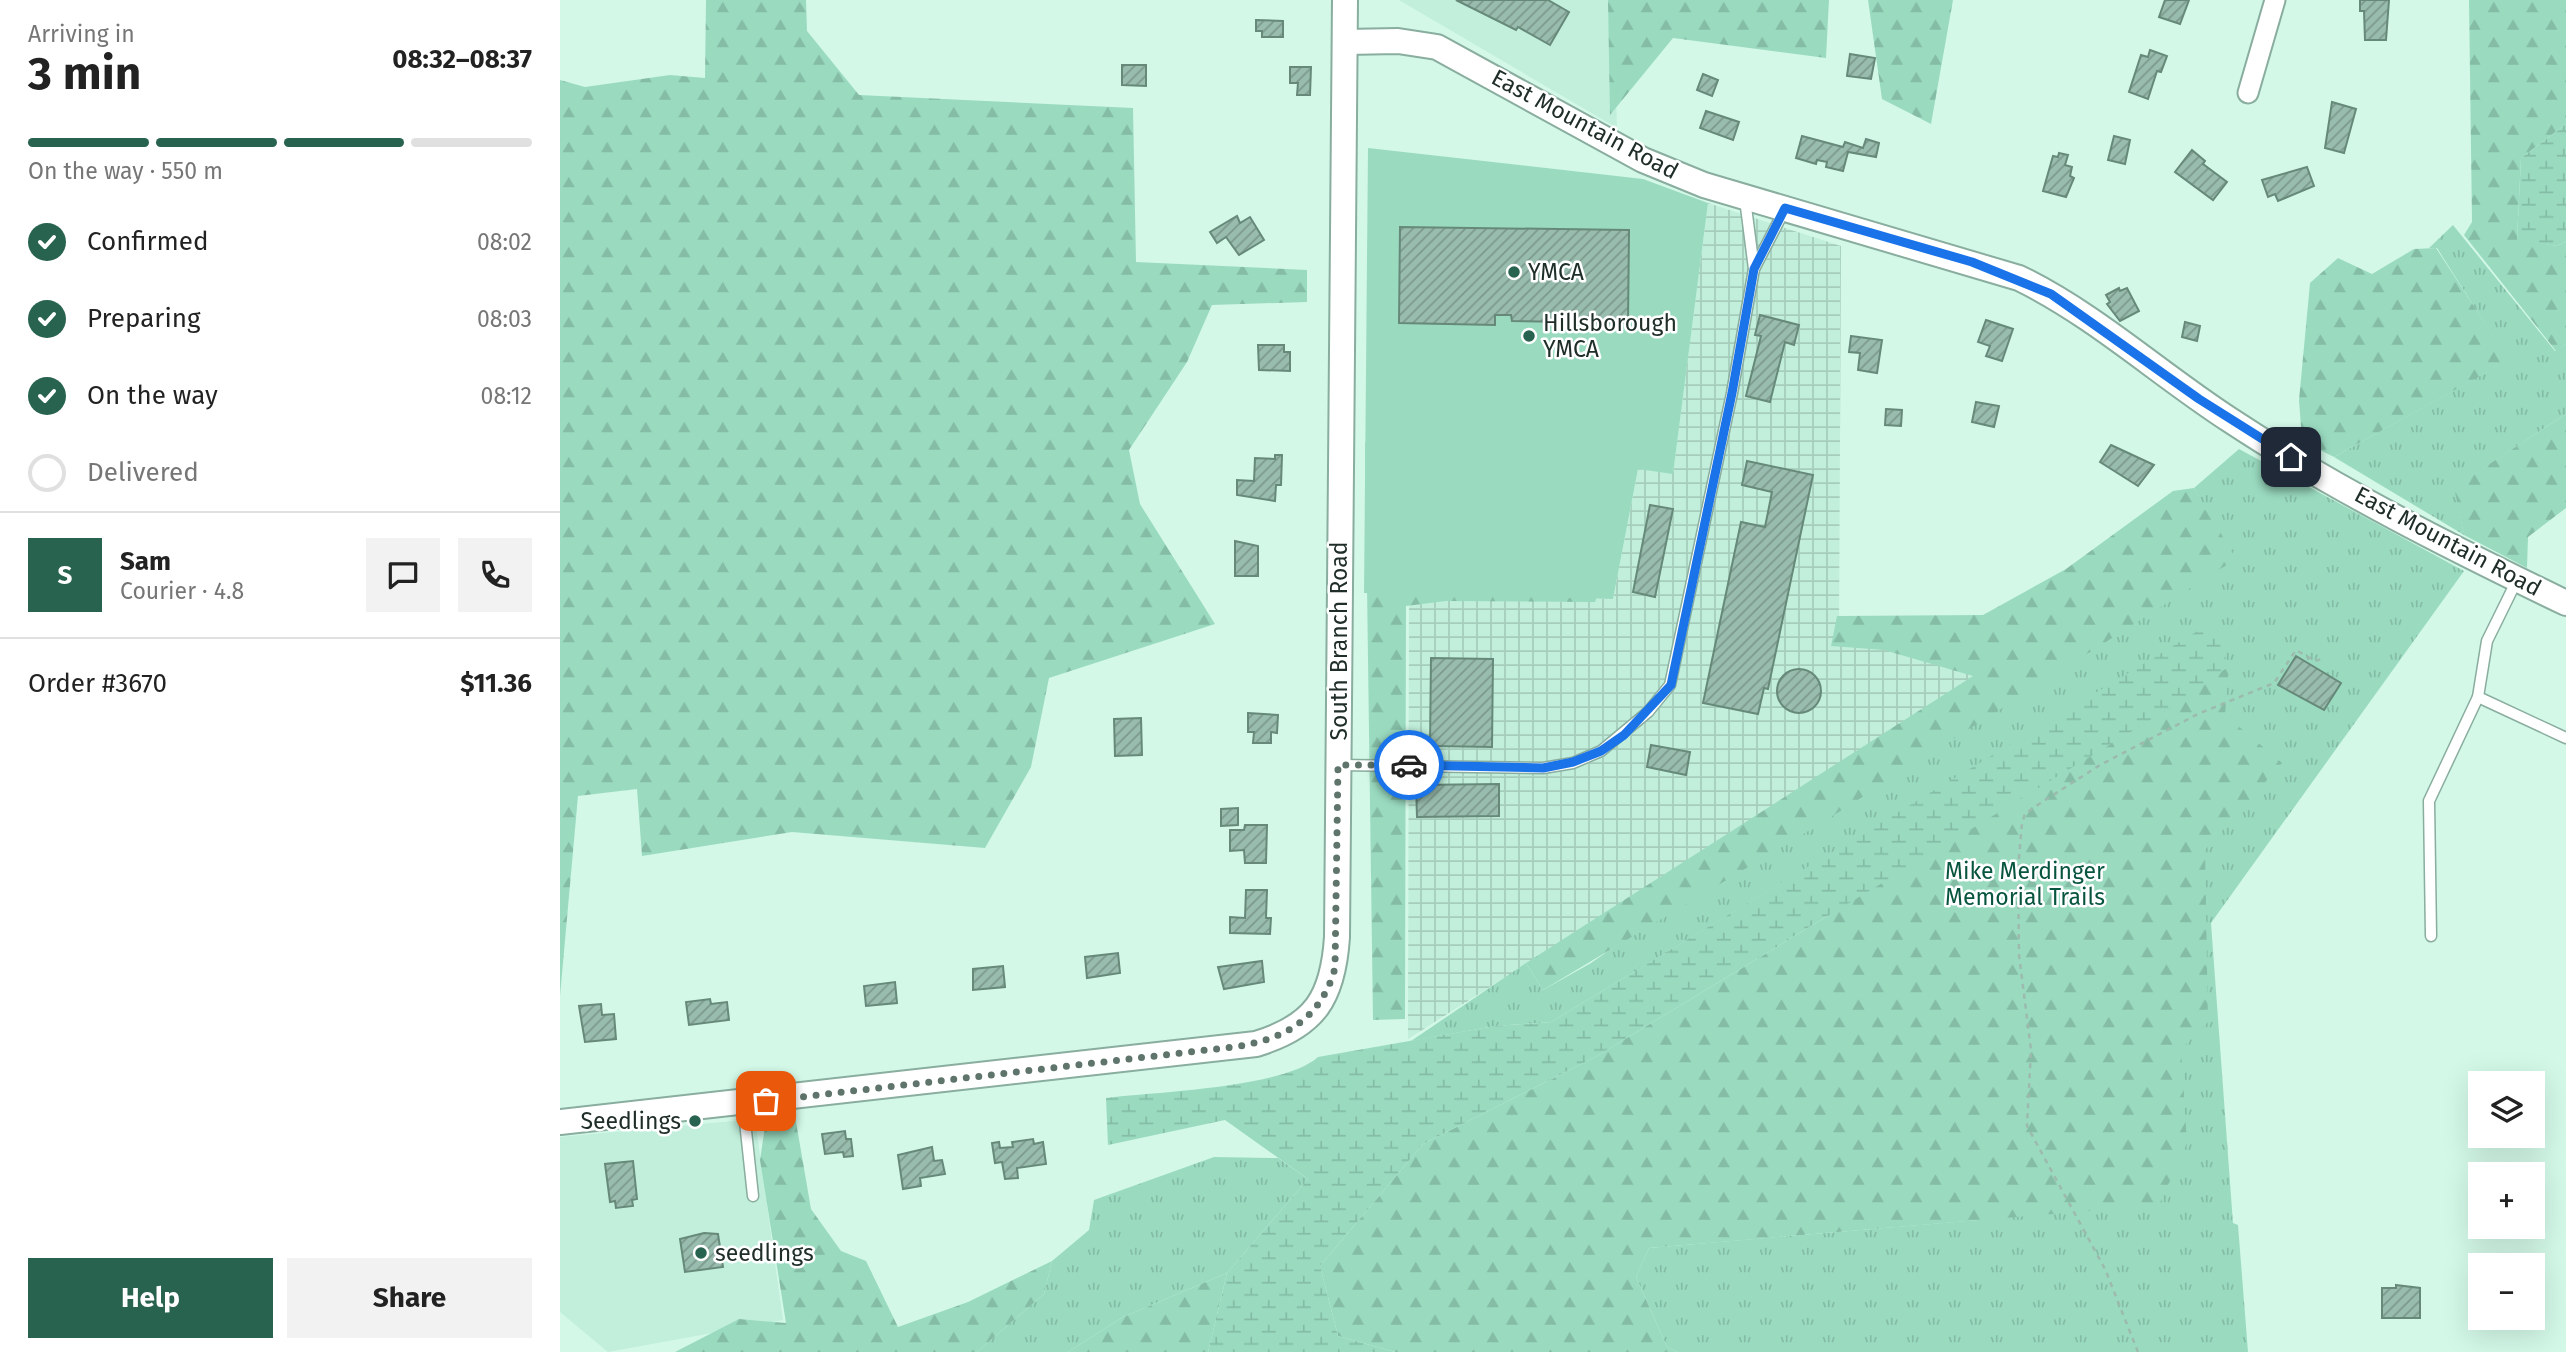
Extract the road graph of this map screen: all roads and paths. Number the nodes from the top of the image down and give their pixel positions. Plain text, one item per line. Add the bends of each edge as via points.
1 (1345, 0) edge
2 (2275, 0) edge
3 (1346, 42) junction
4 (2248, 93) dead end
5 (1744, 197) junction
6 (1785, 208) junction
7 (1754, 269) junction
8 (2518, 579) junction
9 (2566, 603) edge
10 (2325, 658) dead end
11 (2478, 697) junction
12 (2566, 738) edge
13 (1338, 765) junction
14 (2431, 936) dead end
15 (743, 1103) junction
16 (560, 1122) edge
17 (753, 1196) dead end
18 (2138, 1352) edge

1 - 3 street, South Branch Road
2 - 4 street
3 - 5 street, East Mountain Road via 1398,41 1437,47 1643,160
3 - 13 street, South Branch Road
5 - 6 street, East Mountain Road
5 - 7 lane
6 - 7 lane
6 - 8 street, East Mountain Road via 1972,262 2051,294 2268,444
7 - 13 lane via 1671,685 1648,712 1601,751 1573,762 1543,768
8 - 9 street, East Mountain Road
8 - 11 lane via 2487,641
10 - 18 path via 2315,661 2296,650 2274,683 2198,714 2100,765 2025,814 2021,823 2019,955 2032,1050 2027,1126 2105,1269
11 - 12 lane
11 - 14 lane via 2429,801
13 - 15 street, South Branch Road via 1335,968 1318,1007 1290,1032 1233,1047
15 - 16 street, South Branch Road
15 - 17 lane

